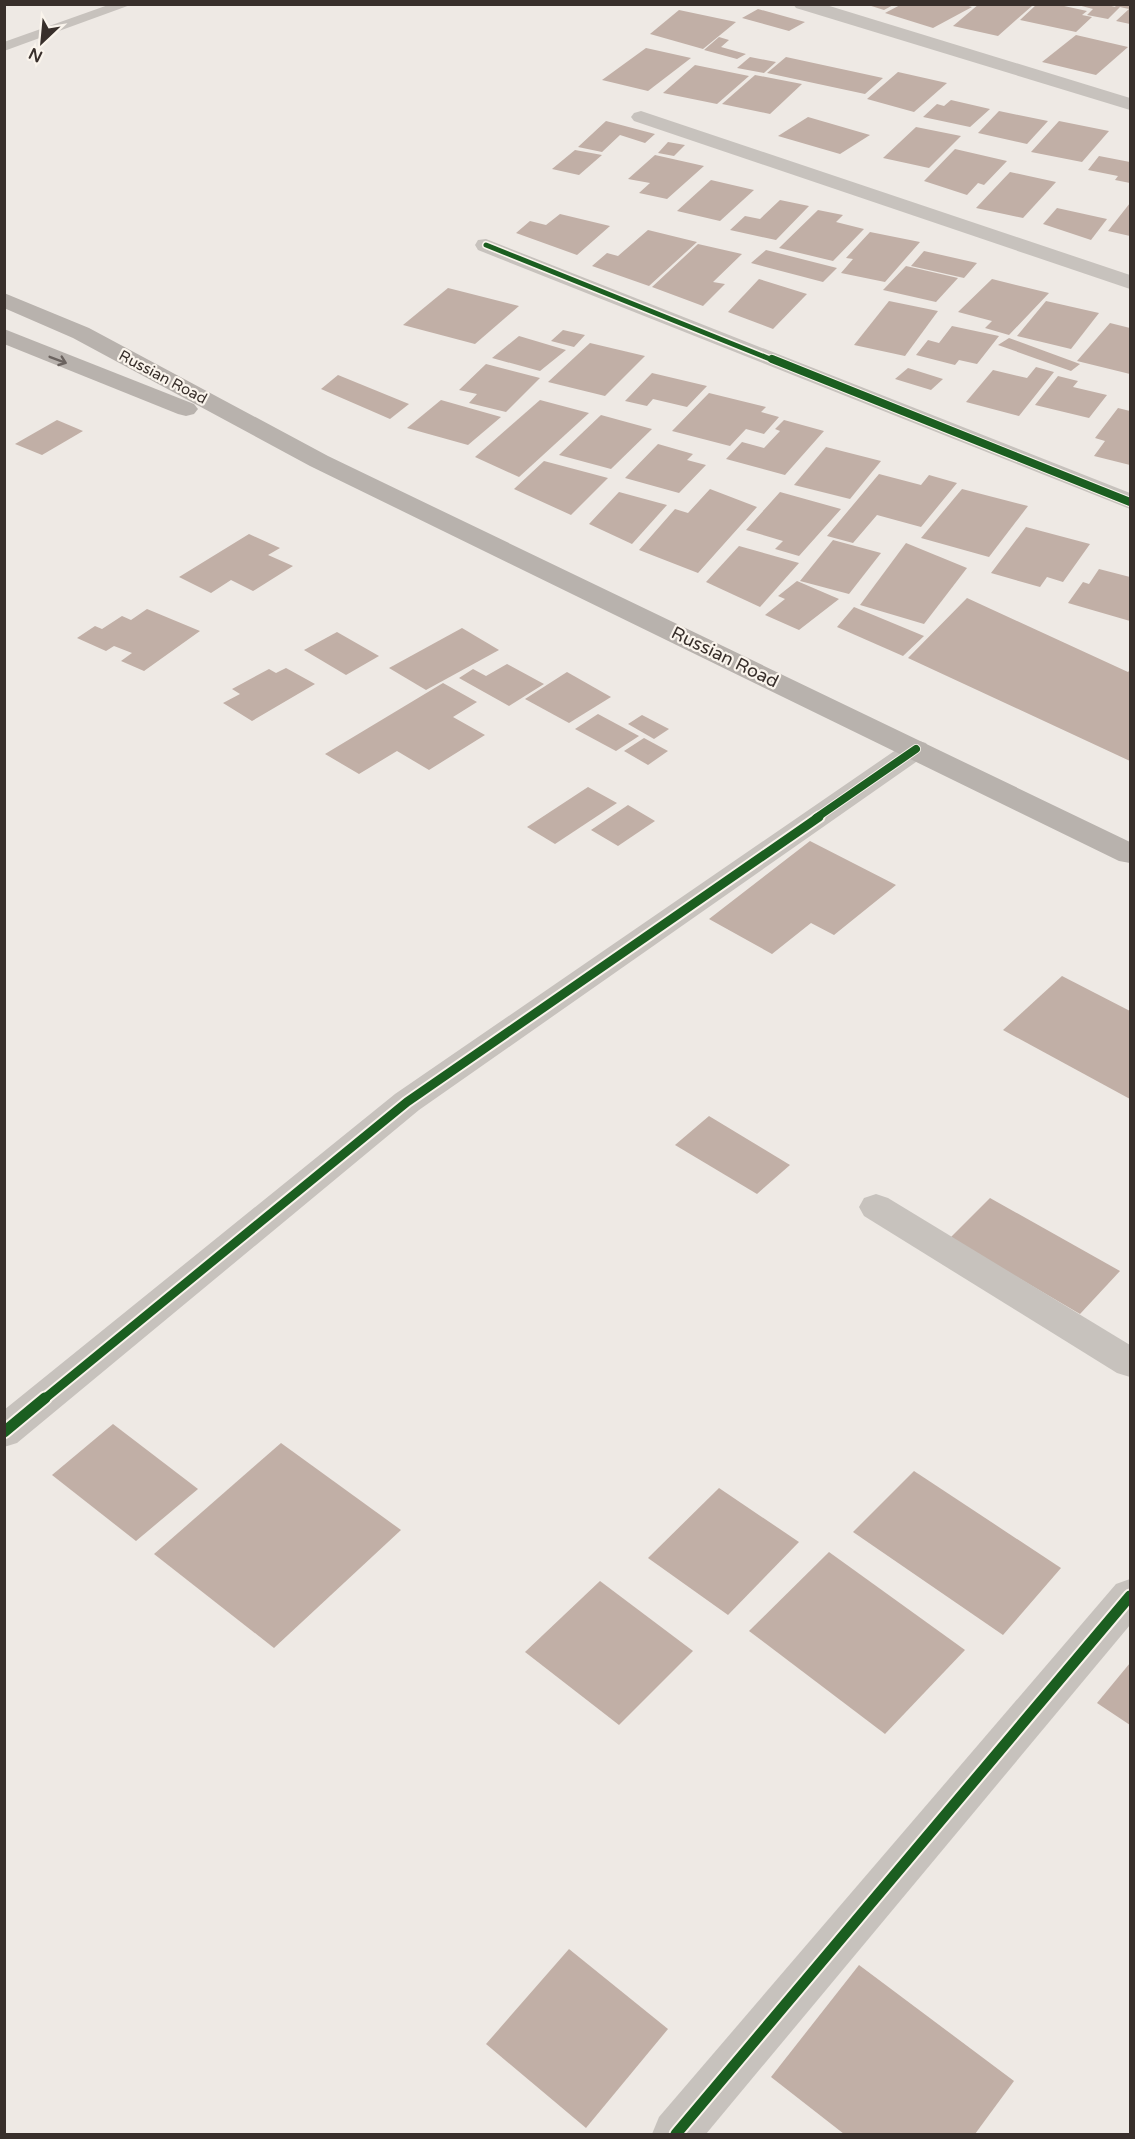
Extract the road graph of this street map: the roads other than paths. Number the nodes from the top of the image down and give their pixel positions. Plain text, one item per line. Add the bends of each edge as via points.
1 (126, 4) edge
2 (802, 4) edge
3 (4, 47) edge
4 (1131, 104) edge
5 (641, 117) dead end
6 (486, 245) dead end
7 (1131, 282) edge
8 (4, 300) edge
9 (4, 336) edge
10 (319, 461) junction
11 (1131, 502) edge
12 (916, 749) junction
13 (1131, 854) edge
14 (876, 1207) dead end
15 (1131, 1363) edge
16 (4, 1432) edge
17 (1131, 1596) edge
18 (676, 2134) edge

1 - 3 lane
2 - 4 street
5 - 7 street
6 - 11 street
8 - 10 main road, Russian Road via 81,333
9 -> 10 main road, Russian Road
10 - 12 main road, Russian Road
12 - 13 main road, Russian Road
12 - 16 street via 407,1102
14 - 15 street
17 - 18 street

